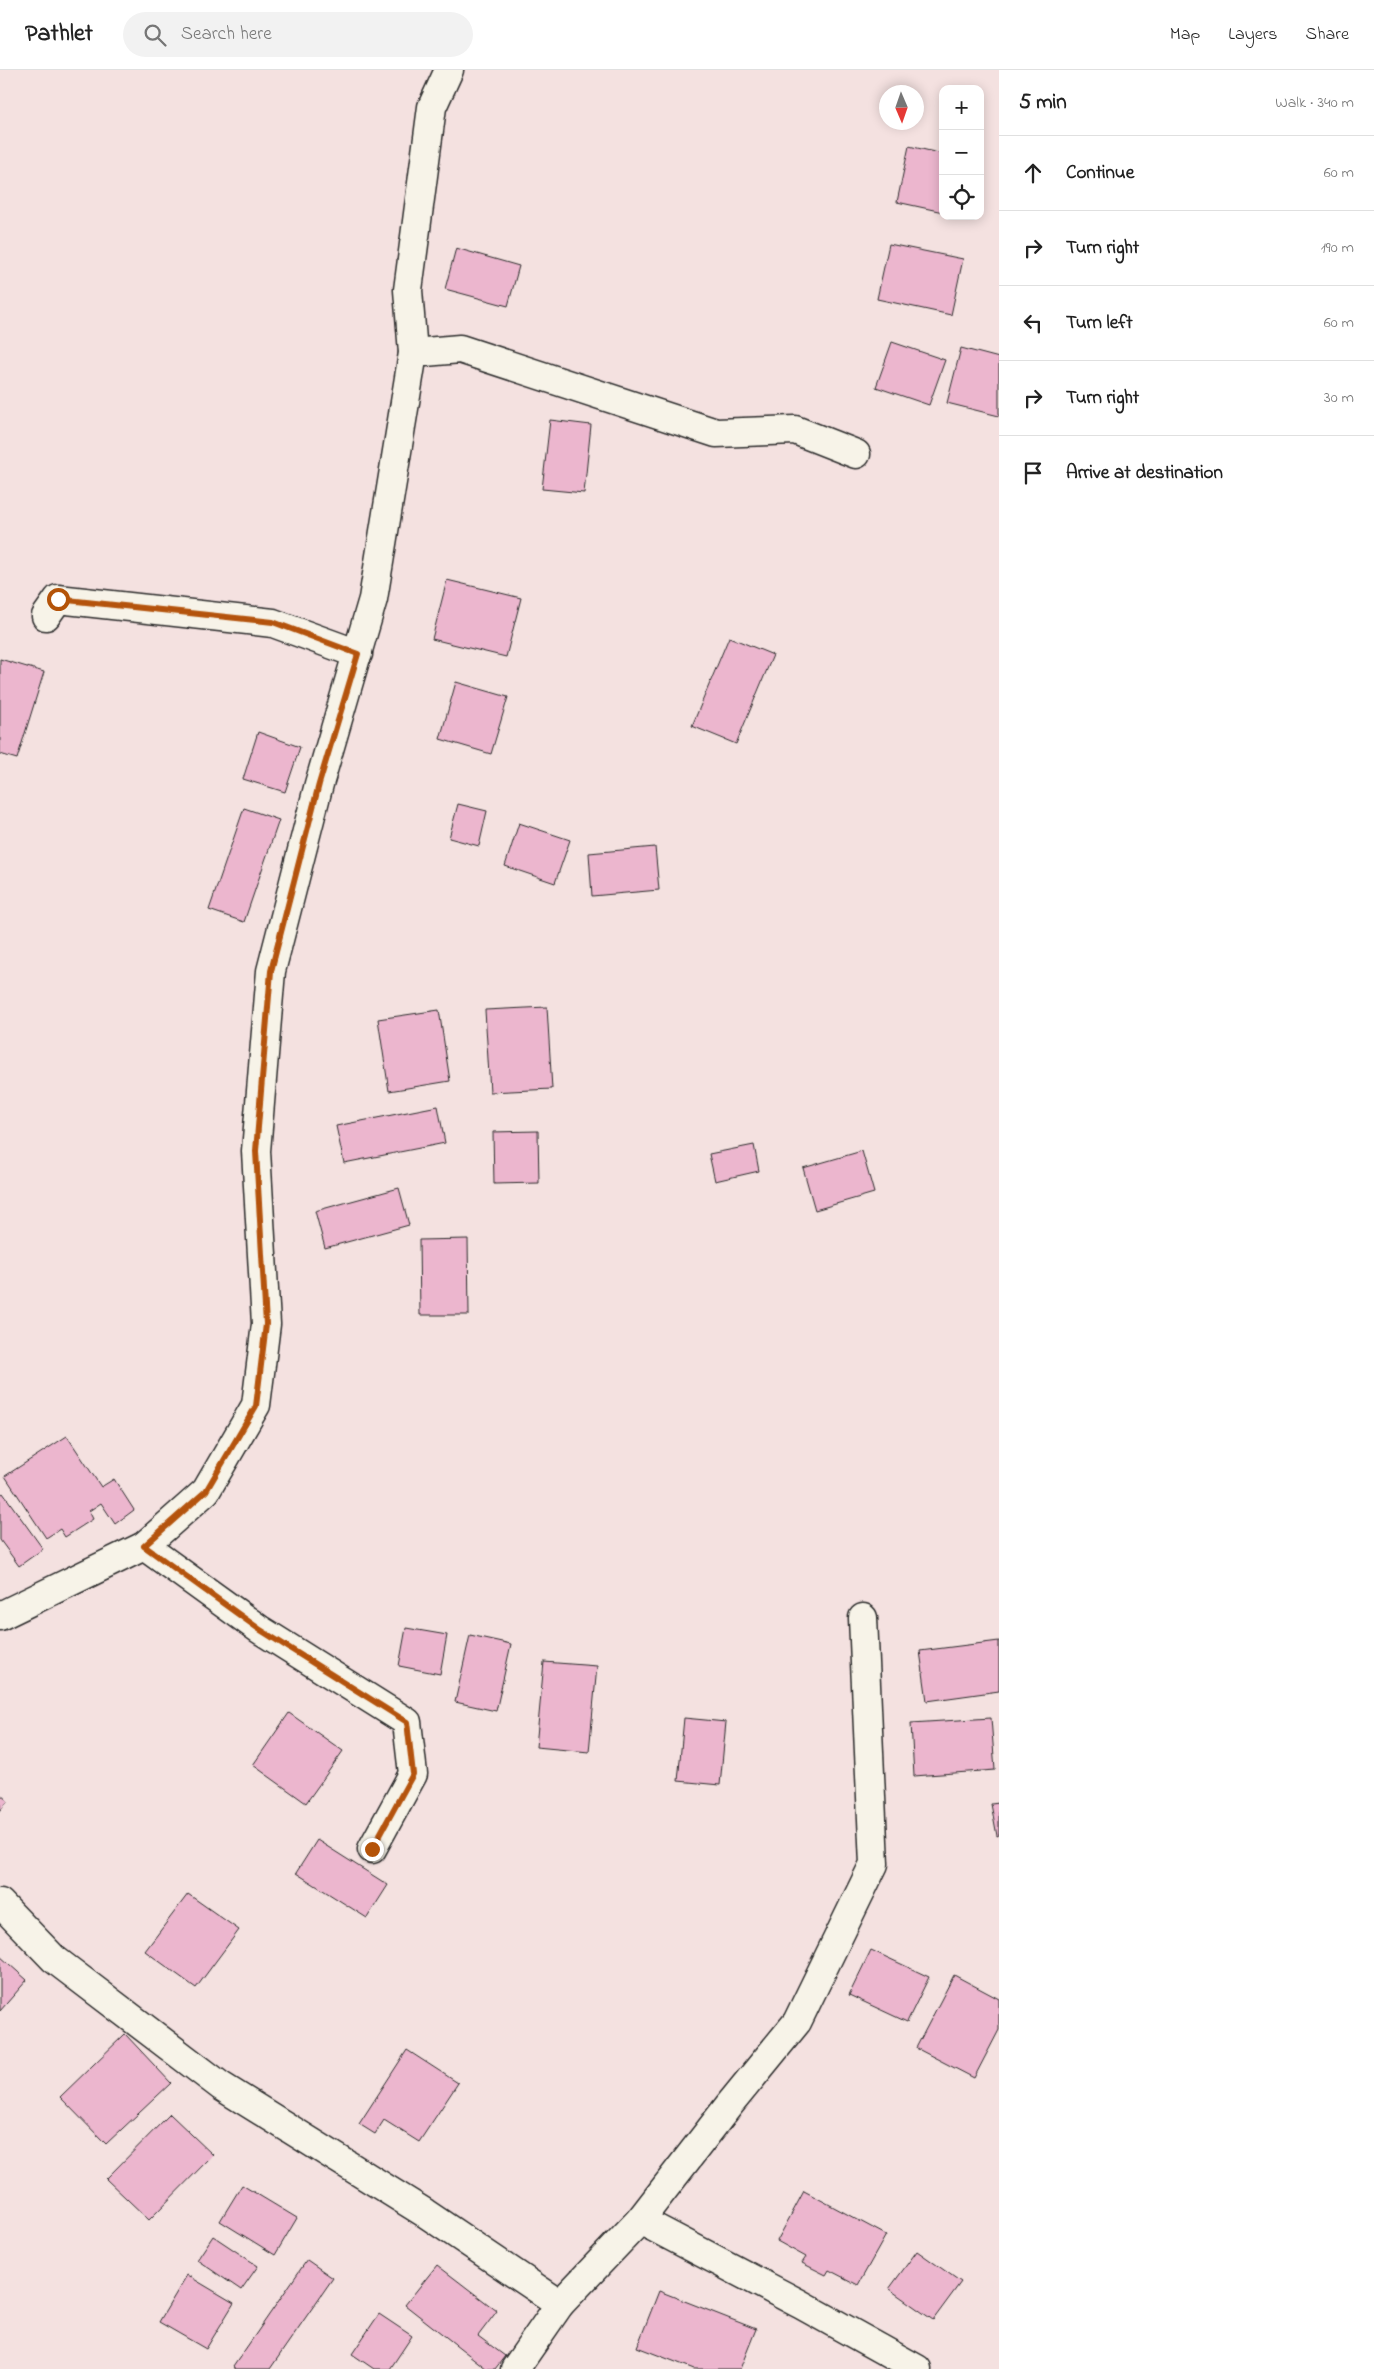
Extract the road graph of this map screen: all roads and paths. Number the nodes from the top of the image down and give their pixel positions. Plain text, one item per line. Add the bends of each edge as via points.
1 (449, 70) edge
2 (413, 353) junction
3 (856, 454) dead end
4 (46, 616) dead end
5 (358, 654) junction
6 (144, 1546) junction
7 (0, 1616) edge
8 (863, 1618) dead end
9 (372, 1849) dead end
10 (0, 1903) edge
11 (640, 2220) junction
12 (560, 2304) junction
13 (516, 2369) edge
14 (917, 2369) edge

1 - 2 street via 432,108 408,290
2 - 3 street via 460,349 716,433 795,430
2 - 5 street via 373,599
4 - 5 street via 58,599 273,622
5 - 6 street via 319,784 271,971 256,1151 266,1324 256,1406 206,1491
6 - 7 street
6 - 9 street via 259,1629 407,1722 413,1774
8 - 11 street via 874,1864 797,2022
10 - 12 street via 54,1959 221,2086 425,2213
11 - 12 street
11 - 14 street
12 - 13 street

